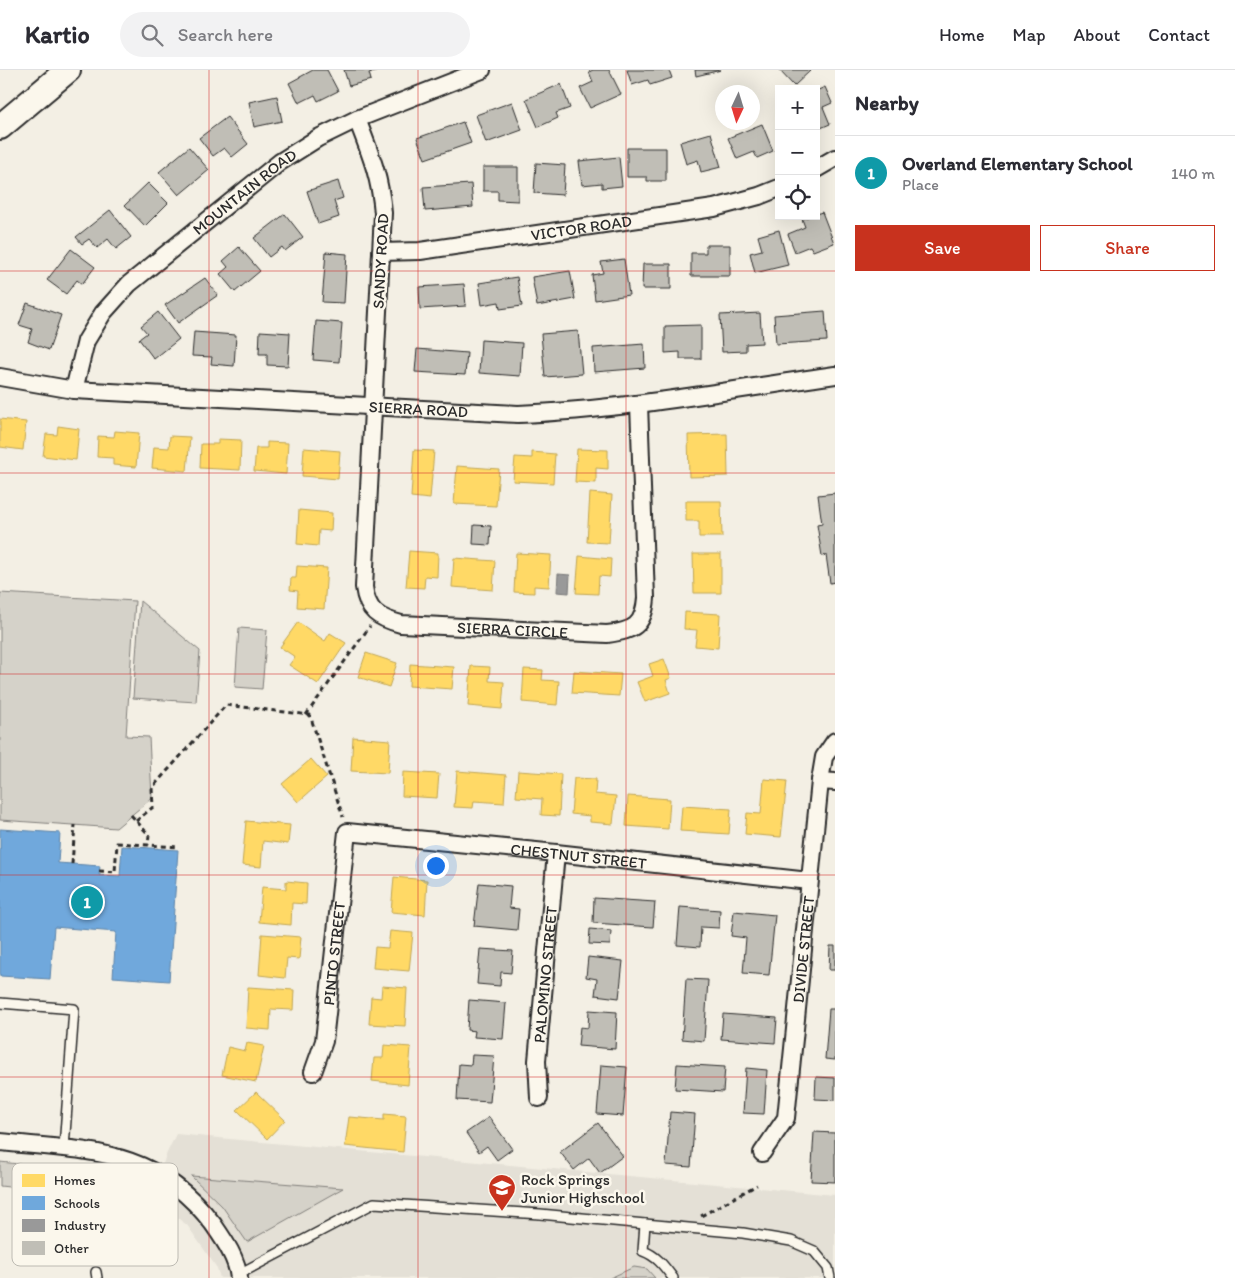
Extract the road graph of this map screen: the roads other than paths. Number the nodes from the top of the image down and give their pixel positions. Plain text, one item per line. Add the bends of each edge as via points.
1 (68, 70) edge
2 (482, 70) edge
3 (356, 119) junction
4 (0, 127) edge
5 (835, 158) edge
6 (820, 167) edge
7 (775, 190) edge
8 (381, 252) junction
9 (835, 375) edge
10 (0, 377) edge
11 (74, 390) junction
12 (639, 404) junction
13 (373, 408) junction
14 (835, 741) edge
15 (828, 782) edge
16 (347, 832) joint
17 (556, 853) junction
18 (809, 881) junction
19 (0, 1003) edge
20 (313, 1072) dead end
21 (539, 1098) dead end
22 (0, 1142) edge
23 (64, 1148) junction
24 (762, 1153) dead end
25 (134, 1163) edge
26 (178, 1187) edge
27 (645, 1224) junction
28 (239, 1276) edge
29 (673, 1278) edge
30 (830, 1278) edge

1 - 4 main road
2 - 3 street, MOUNTAIN ROAD
3 - 8 street, SANDY ROAD via 373,158 381,188
3 - 11 street, MOUNTAIN ROAD via 280,162 128,284 103,313 86,341
5 - 6 street
7 - 8 street, VICTOR ROAD via 714,208 420,251
8 - 13 street, SANDY ROAD
9 - 12 street, SIERRA ROAD
10 - 11 street, SIERRA ROAD
11 - 13 street, SIERRA ROAD
12 - 13 street, SIERRA ROAD via 518,414
12 - 13 street, SIERRA CIRCLE via 645,613 637,626 623,632 598,633 401,624 385,620 373,612 366,600 364,586
14 - 15 street, DIVIDE STREET via 824,757
15 - 18 street, DIVIDE STREET
16 - 17 street, CHESTNUT STREET
16 - 20 street, PINTO STREET via 324,1040
17 - 18 street, CHESTNUT STREET
17 - 21 street, PALOMINO STREET via 537,1061
18 - 24 street, DIVIDE STREET via 786,1118
19 - 23 lane via 74,1009
22 - 23 street
23 - 25 street via 117,1156
26 - 28 street via 227,1244
27 - 28 lane via 374,1203
27 - 29 lane via 643,1251 652,1254
27 - 30 lane via 791,1241 814,1251 828,1268

